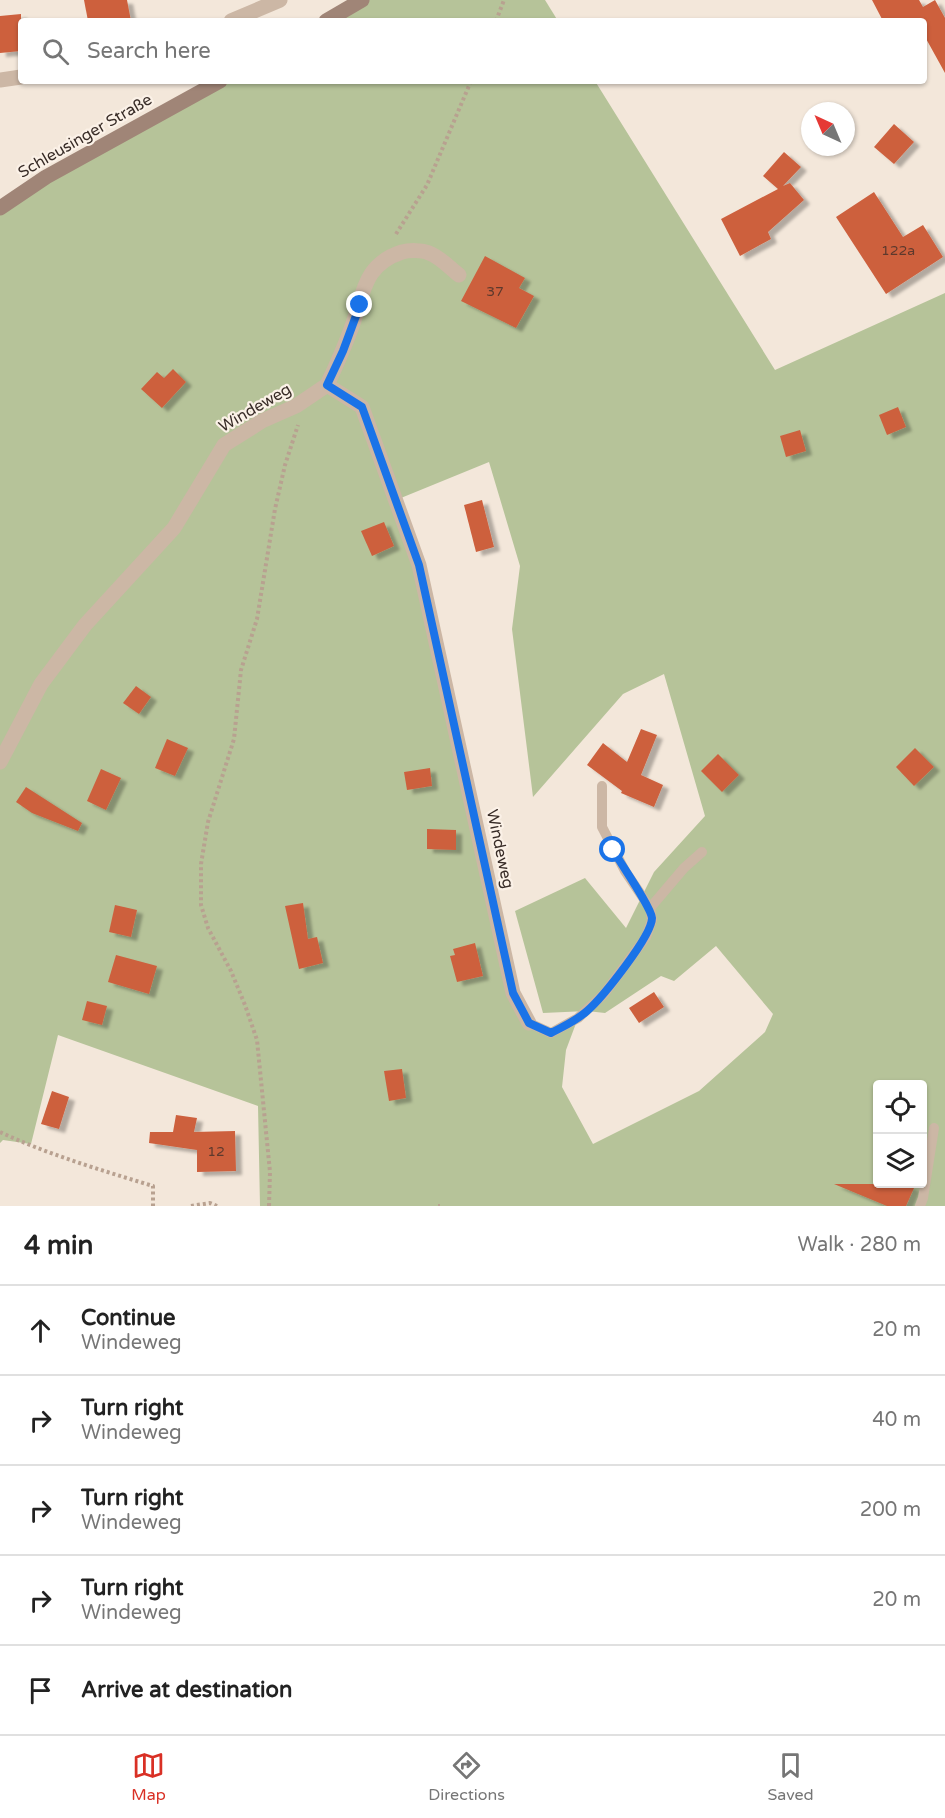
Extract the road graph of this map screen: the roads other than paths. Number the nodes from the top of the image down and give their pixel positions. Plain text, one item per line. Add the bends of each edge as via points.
1 (280, 0) edge
2 (362, 0) edge
3 (238, 18) edge
4 (331, 18) edge
5 (18, 77) edge
6 (0, 80) edge
7 (215, 84) edge
8 (0, 208) edge
9 (459, 275) dead end
10 (327, 385) junction
11 (0, 762) edge
12 (602, 786) dead end
13 (702, 852) dead end
14 (650, 908) junction
15 (529, 1023) joint
16 (934, 1128) dead end
17 (920, 1206) edge

1 - 3 street
2 - 4 main road
5 - 6 street
7 - 8 main road, Schleusinger Straße via 46,177
9 - 10 street via 429,253 407,250 389,256 374,268 363,286 357,314
10 - 11 street, Windeweg via 224,445 174,528 85,626 42,684
10 - 15 street, Windeweg via 362,407 419,565 513,993
12 - 14 lane via 602,827
13 - 14 lane
14 - 15 lane, Windeweg via 652,920 646,937 587,1011 551,1033
16 - 17 lane

